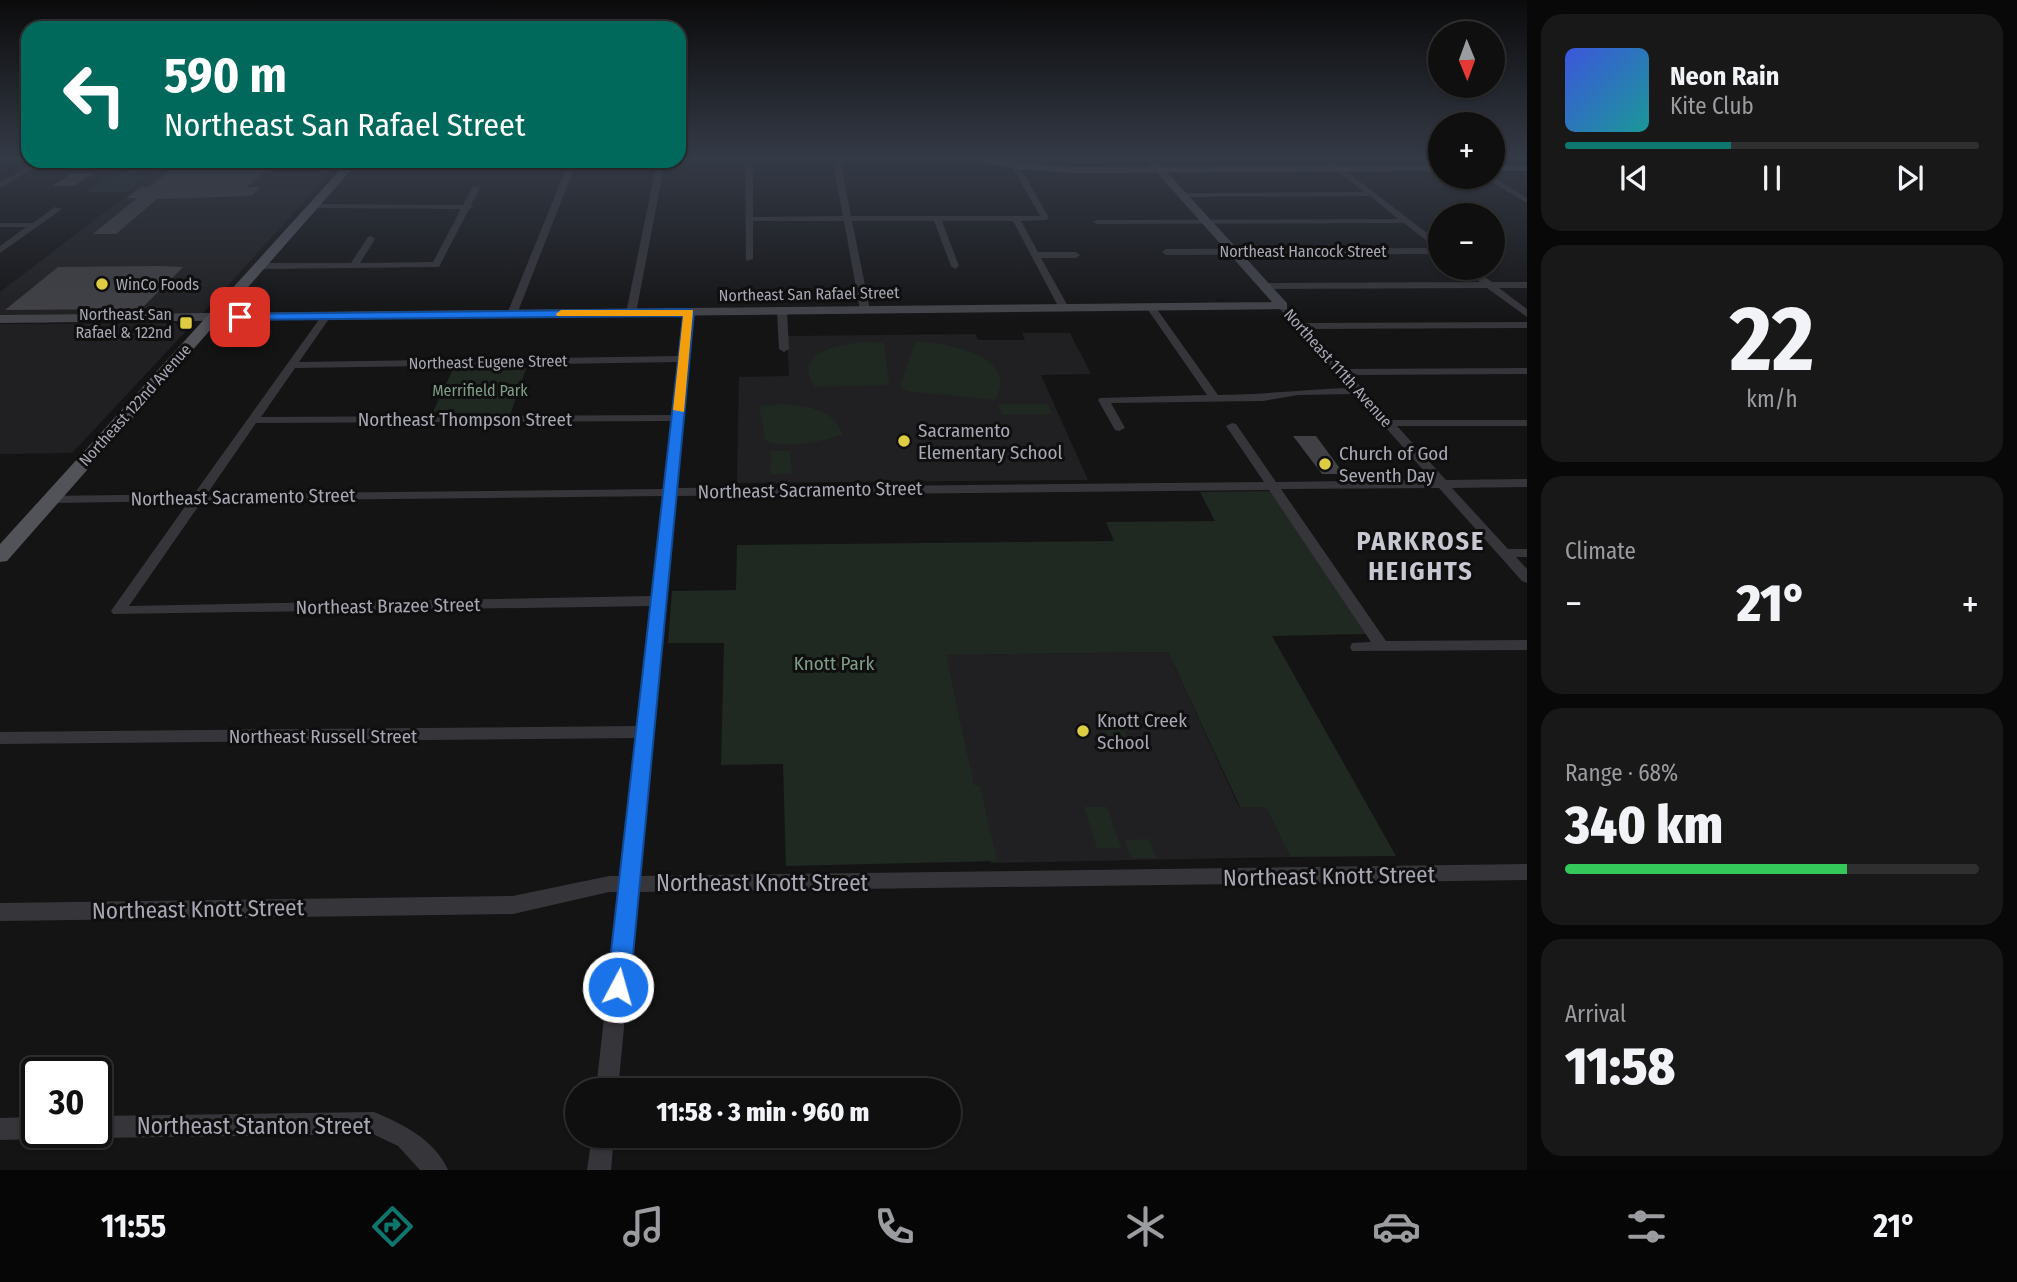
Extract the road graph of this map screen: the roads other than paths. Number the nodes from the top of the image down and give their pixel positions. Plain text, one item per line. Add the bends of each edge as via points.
1 (53, 213) edge
2 (307, 213) edge
3 (465, 213) edge
4 (552, 213) edge
5 (651, 213) edge
6 (749, 213) edge
7 (846, 213) edge
8 (1042, 213) edge
9 (1198, 213) edge
10 (1396, 213) edge
11 (847, 218) junction
12 (749, 219) junction
13 (1016, 219) junction
14 (938, 220) junction
15 (1407, 221) junction
16 (1097, 222) dead end
17 (1206, 222) junction
18 (0, 225) edge
19 (36, 225) junction
20 (371, 239) dead end
21 (1428, 239) edge
22 (1428, 249) edge
23 (0, 250) edge
24 (1166, 252) dead end
25 (1233, 252) junction
26 (1036, 255) junction
27 (1076, 255) dead end
28 (749, 259) dead end
29 (353, 266) junction
30 (955, 266) dead end
31 (260, 267) junction
32 (1483, 280) edge
33 (1490, 285) junction
34 (1527, 285) edge
35 (1264, 286) junction
36 (1282, 306) junction
37 (1152, 307) junction
38 (1064, 308) junction
39 (865, 310) junction
40 (782, 311) junction
41 (689, 312) junction
42 (631, 313) junction
43 (512, 314) junction
44 (1527, 314) edge
45 (326, 316) junction
46 (214, 317) junction
47 (0, 319) edge
48 (1527, 326) edge
49 (1301, 327) junction
50 (784, 349) dead end
51 (684, 359) junction
52 (292, 365) junction
53 (1527, 371) edge
54 (1341, 372) junction
55 (1359, 391) junction
56 (1215, 399) junction
57 (678, 418) junction
58 (252, 420) junction
59 (1527, 422) edge
60 (1388, 423) junction
61 (1232, 426) dead end
62 (1119, 428) dead end
63 (1527, 483) edge
64 (1271, 484) junction
65 (1442, 484) junction
66 (670, 491) junction
67 (197, 498) junction
68 (51, 499) junction
69 (5, 545) edge
70 (1505, 553) junction
71 (1527, 553) edge
72 (1527, 578) edge
73 (659, 601) junction
74 (1527, 645) edge
75 (1357, 647) dead end
76 (1382, 647) junction
77 (645, 732) junction
78 (0, 738) edge
79 (1527, 872) edge
80 (629, 884) junction
81 (0, 912) edge
82 (608, 1078) edge
83 (112, 1127) edge
84 (21, 1128) edge
85 (0, 1129) edge
86 (602, 1148) edge
87 (436, 1170) edge
88 (599, 1170) edge

1 - 19 street
2 - 31 main road, Northeast 122nd Avenue
3 - 29 street via 436,265
4 - 43 street
5 - 42 street
6 - 12 street
7 - 11 street
8 - 13 street via 1045,218
9 - 17 street, Northeast 111th Avenue
10 - 15 street
11 - 12 street
11 - 14 street
11 - 39 street
12 - 28 street
13 - 14 street
13 - 26 street
14 - 30 street
15 - 17 street
15 - 21 street
16 - 17 street
17 - 25 street, Northeast 111th Avenue
18 - 19 street
19 - 23 street
20 - 29 street
22 - 25 street, Northeast Hancock Street
24 - 25 street, Northeast Hancock Street
25 - 35 street, Northeast 111th Avenue
26 - 27 street
26 - 38 street
29 - 31 street
31 - 46 main road, Northeast 122nd Avenue
32 - 33 street
33 - 34 street
33 - 35 street
33 - 44 street
35 - 36 street, Northeast 111th Avenue
36 - 37 street, Northeast San Rafael Street
36 - 49 street, Northeast 111th Avenue
37 - 38 street, Northeast San Rafael Street
37 - 56 street
38 - 39 street, Northeast San Rafael Street
39 - 40 street, Northeast San Rafael Street
40 - 41 street, Northeast San Rafael Street
40 - 50 street
41 - 42 street, Northeast San Rafael Street
41 - 51 street
42 - 43 street, Northeast San Rafael Street
43 - 45 street, Northeast San Rafael Street
45 - 46 street, Northeast San Rafael Street
45 - 52 street
46 - 47 street, Northeast San Rafael Street
46 - 68 main road, Northeast 122nd Avenue
48 - 49 street
49 - 54 street, Northeast 111th Avenue
51 - 52 street, Northeast Eugene Street
51 - 57 street
52 - 58 street
53 - 54 street
54 - 55 street, Northeast 111th Avenue
55 - 56 street
55 - 60 street, Northeast 111th Avenue
56 - 62 street via 1104,400
57 - 58 street, Northeast Thompson Street
57 - 66 street
58 - 67 street
59 - 60 street
60 - 65 street, Northeast 111th Avenue
61 - 64 street
63 - 65 street, Northeast Sacramento Street
64 - 65 street, Northeast Sacramento Street
64 - 66 street, Northeast Sacramento Street
64 - 76 street
65 - 70 street, Northeast 111th Avenue
66 - 67 street, Northeast Sacramento Street
66 - 73 street
67 - 68 street, Northeast Sacramento Street
67 - 73 street, Northeast Brazee Street via 118,611
68 - 69 main road, Northeast 122nd Avenue
70 - 71 street
70 - 72 street, Northeast 111th Avenue
73 - 77 street
74 - 76 street
75 - 76 street
77 - 78 street, Northeast Russell Street
77 - 80 street
79 - 80 street, Northeast Knott Street
80 - 81 street, Northeast Knott Street via 513,905
80 - 82 street
83 - 87 street, Northeast Stanton Street via 374,1124 406,1138
84 - 85 street
86 - 88 street

